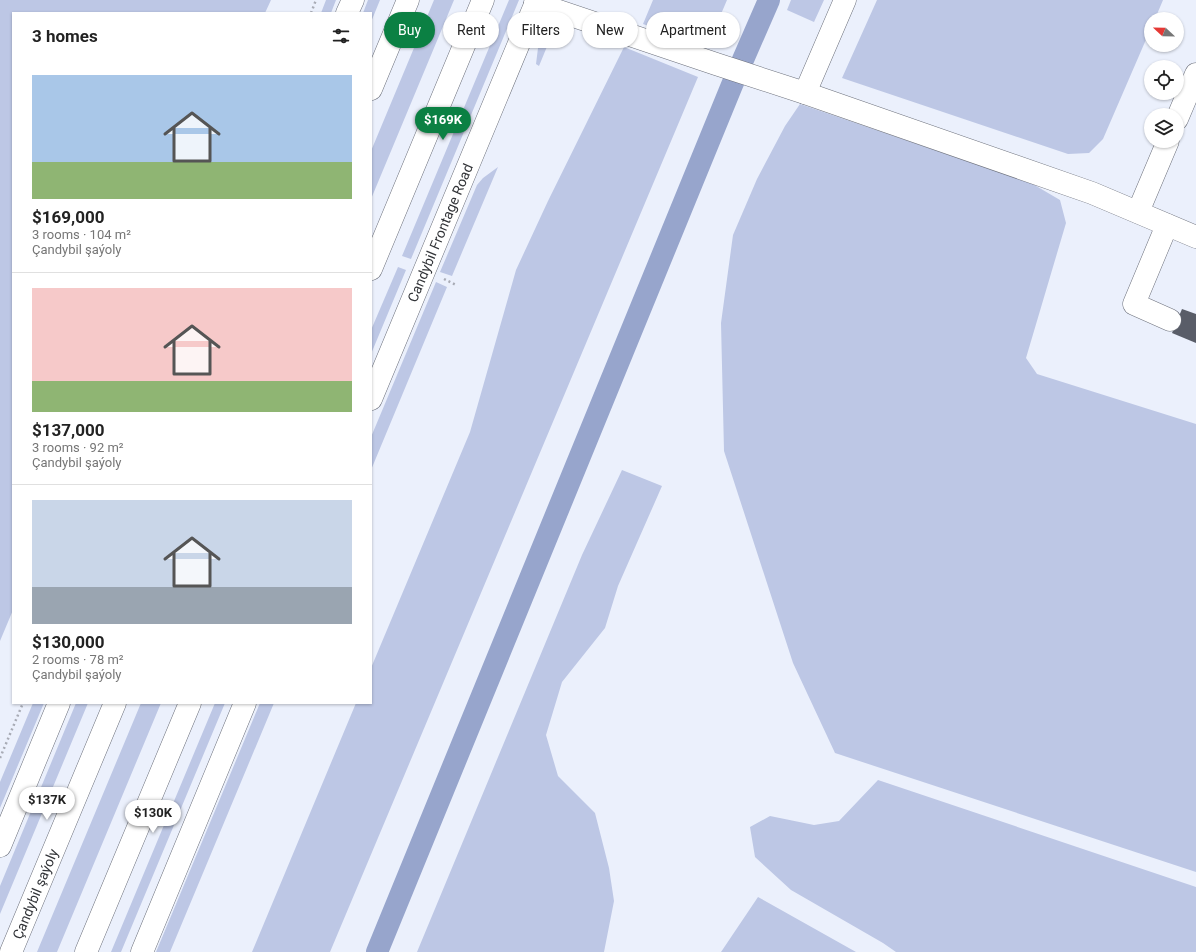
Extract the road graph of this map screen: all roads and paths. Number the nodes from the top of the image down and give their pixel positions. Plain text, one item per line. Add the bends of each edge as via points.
1 (316, 0) edge
2 (353, 0) edge
3 (408, 0) edge
4 (483, 0) edge
5 (845, 0) edge
6 (536, 1) edge
7 (311, 12) edge
8 (347, 12) edge
9 (1196, 74) edge
10 (372, 87) edge
11 (805, 93) junction
12 (1192, 96) edge
13 (1184, 108) edge
14 (1165, 148) edge
15 (1138, 212) junction
16 (1167, 225) junction
17 (1196, 237) edge
18 (372, 267) edge
19 (1170, 320) dead end
20 (372, 397) edge
21 (23, 704) edge
22 (60, 704) edge
23 (115, 704) edge
24 (190, 704) edge
25 (245, 704) edge
26 (0, 758) edge
27 (0, 846) edge
28 (11, 952) edge
29 (86, 952) edge
30 (142, 952) edge

1 - 7 path
2 - 8 main road
3 - 10 main road
4 - 18 main road
5 - 11 main road
6 - 11 main road
6 - 20 main road, Candybil Frontage Road
9 - 12 main road
11 - 15 main road via 1092,193
12 - 13 main road
14 - 15 main road
15 - 16 main road
16 - 17 main road
16 - 19 main road via 1134,304
21 - 26 path
22 - 27 main road
23 - 28 main road, Çandybil şaýoly
24 - 29 main road
25 - 30 main road

